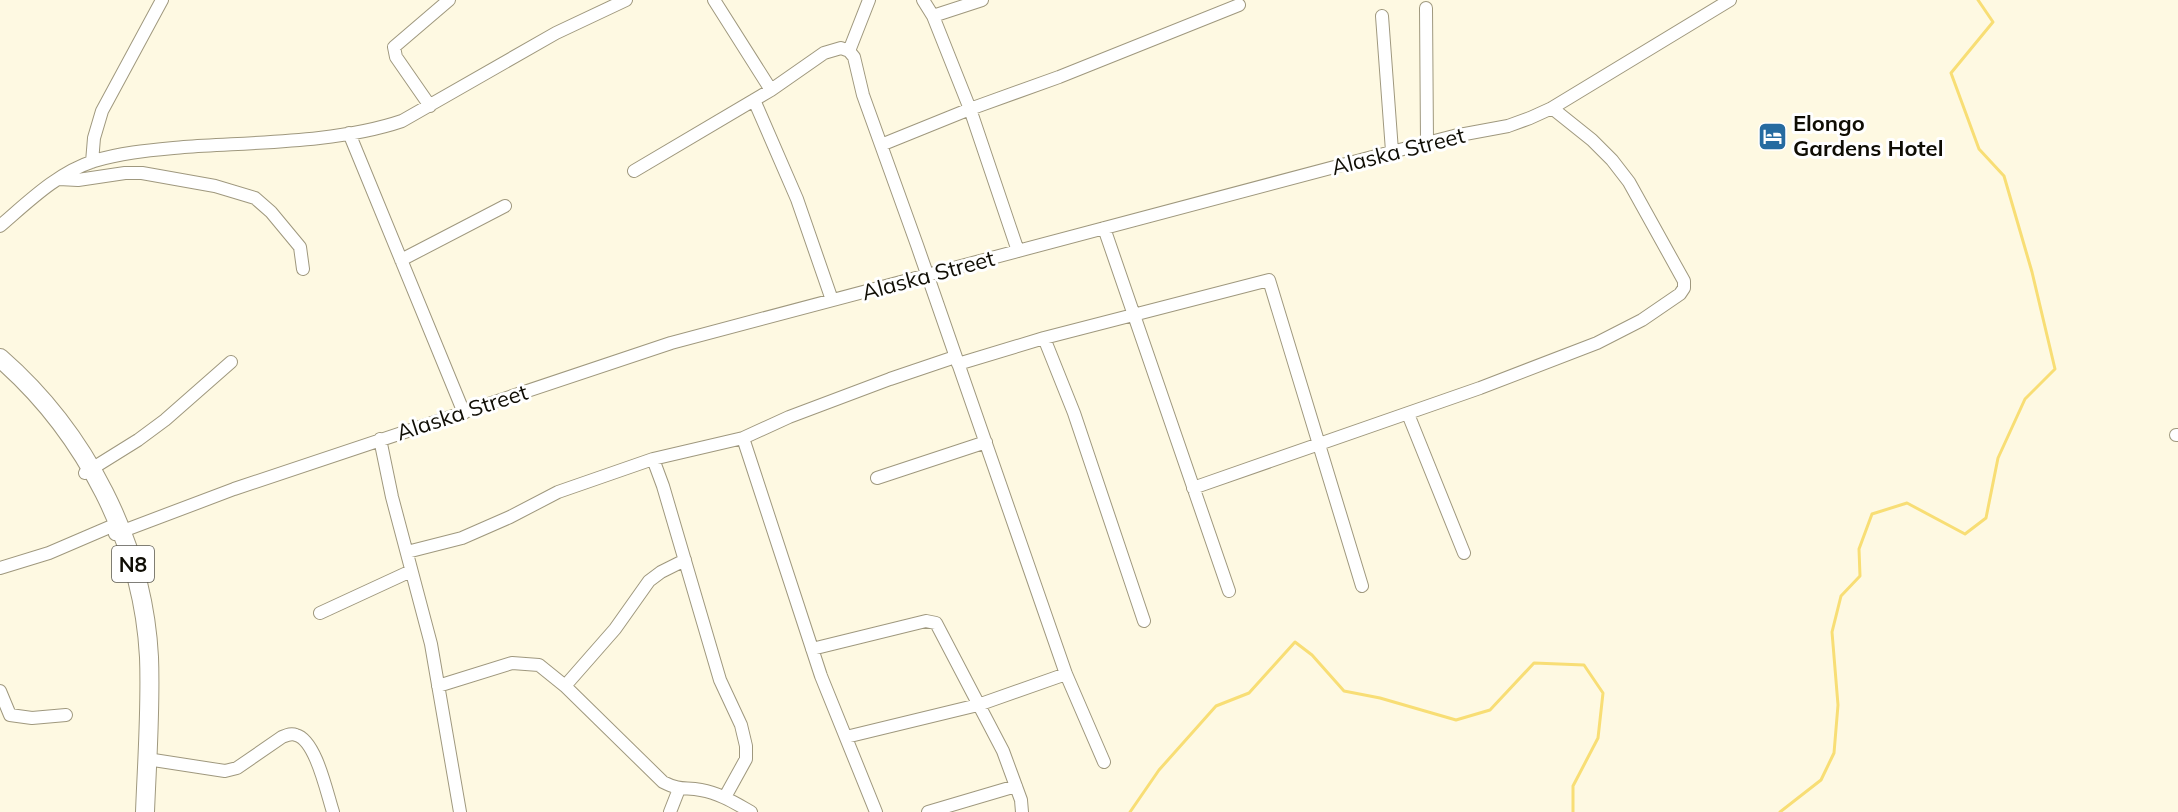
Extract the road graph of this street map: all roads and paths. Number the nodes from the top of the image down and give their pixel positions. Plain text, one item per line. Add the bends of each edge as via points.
1 (162, 0) edge
2 (449, 0) edge
3 (626, 0) edge
4 (714, 0) edge
5 (869, 0) edge
6 (923, 0) edge
7 (982, 0) edge
8 (1730, 0) edge
9 (1239, 5) dead end
10 (1426, 8) dead end
11 (933, 16) junction
12 (1383, 16) dead end
13 (849, 51) junction
14 (771, 90) junction
15 (754, 100) junction
16 (430, 106) junction
17 (1552, 108) junction
18 (970, 109) junction
19 (349, 133) junction
20 (1427, 142) junction
21 (880, 145) junction
22 (1392, 151) junction
23 (92, 162) junction
24 (634, 171) dead end
25 (58, 179) junction
26 (505, 206) dead end
27 (0, 226) edge
28 (1104, 228) junction
29 (1018, 251) junction
30 (401, 260) junction
31 (303, 269) dead end
32 (927, 275) junction
33 (832, 300) junction
34 (1133, 317) junction
35 (1044, 338) junction
36 (0, 358) edge
37 (957, 360) junction
38 (231, 362) dead end
39 (0, 369) edge
40 (464, 413) junction
41 (1408, 414) junction
42 (743, 438) junction
43 (380, 439) junction
44 (986, 442) junction
45 (1320, 443) junction
46 (653, 459) junction
47 (87, 471) junction
48 (877, 478) dead end
49 (1193, 488) junction
50 (116, 529) junction
51 (407, 552) junction
52 (1464, 553) dead end
53 (685, 560) junction
54 (0, 568) edge
55 (411, 571) junction
56 (1362, 586) dead end
57 (1229, 591) dead end
58 (320, 613) dead end
59 (1144, 621) dead end
60 (812, 649) junction
61 (1066, 674) junction
62 (438, 686) junction
63 (565, 686) junction
64 (0, 691) edge
65 (978, 705) junction
66 (66, 715) dead end
67 (846, 737) junction
68 (147, 759) junction
69 (1104, 762) dead end
70 (1016, 786) junction
71 (679, 789) junction
72 (725, 797) junction
73 (137, 812) edge
74 (145, 812) edge
75 (333, 812) edge
76 (460, 812) edge
77 (670, 812) edge
78 (751, 812) edge
79 (876, 812) edge
80 (928, 812) edge
81 (1023, 812) edge

1 - 23 street via 102,111
2 - 16 street via 394,47 396,57
3 - 16 street via 556,33
4 - 14 street
5 - 13 street
6 - 11 street
7 - 11 street
8 - 17 street, Alaska Street
9 - 18 street
10 - 20 street
11 - 18 street
12 - 22 street
13 - 14 street via 841,48 824,53
13 - 21 street
14 - 15 street
15 - 24 street
15 - 33 street via 797,199
16 - 19 street via 389,125
17 - 20 street, Alaska Street via 1508,126
17 - 41 street via 1592,140 1629,182 1677,266 1684,288 1642,320 1597,343
18 - 21 street
18 - 29 street
19 - 23 street via 139,151
19 - 30 street
20 - 22 street, Alaska Street
21 - 32 street
22 - 28 street, Alaska Street
23 - 25 street
25 - 27 street
25 - 31 street via 142,172 255,198 300,247
26 - 30 street
28 - 29 street, Alaska Street
28 - 34 street
29 - 32 street, Alaska Street
30 - 40 street
32 - 33 street, Alaska Street
32 - 37 street
33 - 40 street, Alaska Street via 670,343
34 - 35 street
34 - 45 street via 1269,280
34 - 49 street
35 - 37 street
35 - 59 street via 1074,413
36 - 47 highway, N8 via 40,397 76,446
37 - 42 street via 890,379
37 - 44 street
38 - 47 street via 165,420
39 - 47 highway, N8 via 33,402
40 - 43 street, Alaska Street
41 - 45 street
41 - 52 street
42 - 46 street
42 - 60 street
43 - 50 street, Alaska Street
43 - 51 street
44 - 48 street
44 - 61 street
45 - 49 street
45 - 56 street
46 - 51 street via 558,492 462,538
46 - 53 street
47 - 50 highway, N8 via 105,494
49 - 57 street
50 - 54 street, Alaska Street
50 - 68 highway, N8 via 142,596 146,625
50 - 73 highway, N8 via 134,598 141,657
51 - 55 street
53 - 63 street via 649,581 615,629
53 - 72 street via 720,680 741,725 746,746 746,759
55 - 58 street
55 - 62 street
60 - 65 street via 931,621 936,623
60 - 67 street
61 - 65 street
61 - 69 street
62 - 63 street via 512,663 539,665
62 - 76 street
63 - 71 street via 651,772
64 - 66 street via 10,716
65 - 67 street
65 - 70 street via 1003,751
67 - 79 street
68 - 74 highway, N8
68 - 75 street via 225,771 237,768 282,737 297,735 316,757
70 - 80 street
70 - 81 street
71 - 72 street
71 - 77 street
72 - 78 street

